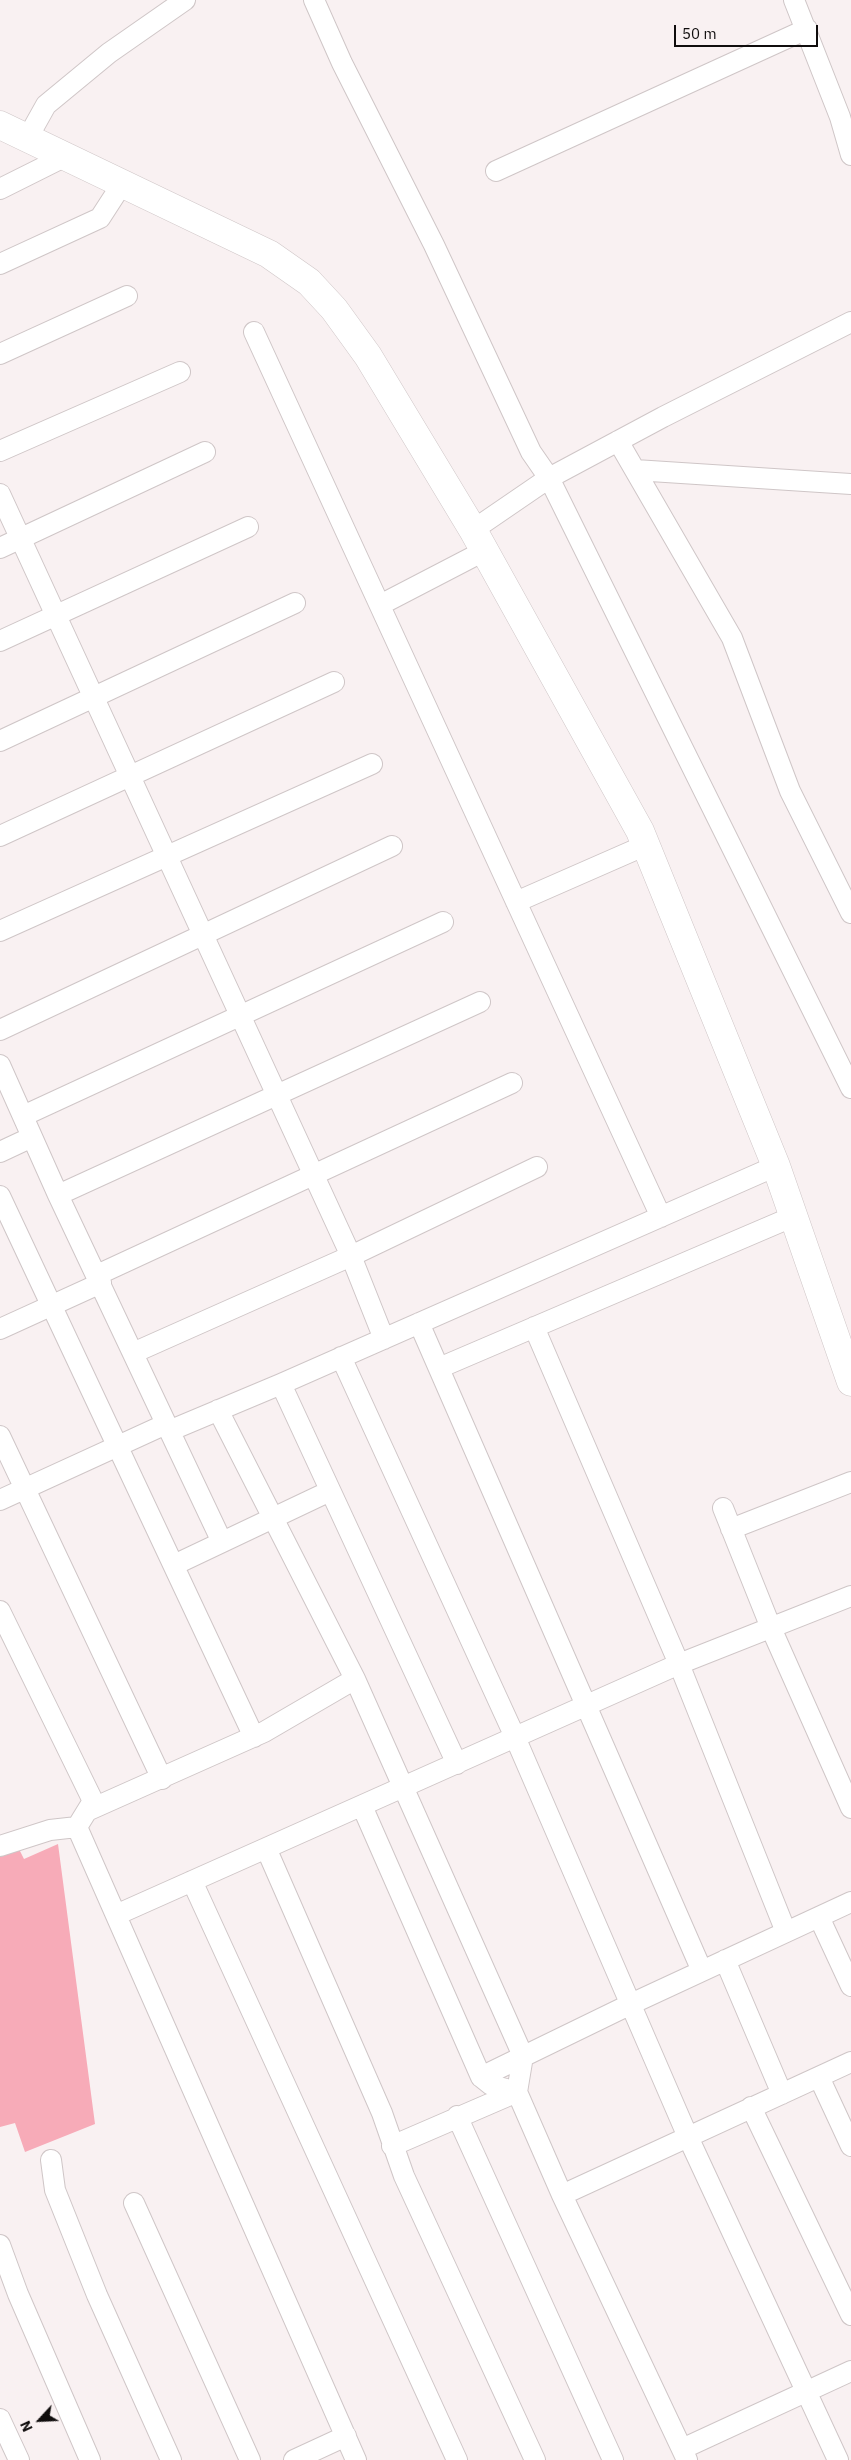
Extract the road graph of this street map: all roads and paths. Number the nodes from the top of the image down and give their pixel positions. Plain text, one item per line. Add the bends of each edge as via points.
1 (185, 0) edge
2 (314, 0) edge
3 (794, 0) edge
4 (807, 29) junction
5 (0, 125) edge
6 (27, 138) junction
7 (851, 155) edge
8 (64, 157) junction
9 (496, 171) dead end
10 (122, 184) junction
11 (0, 189) edge
12 (0, 264) edge
13 (127, 296) dead end
14 (851, 322) edge
15 (254, 332) dead end
16 (0, 354) edge
17 (180, 372) dead end
18 (618, 441) junction
19 (0, 451) edge
20 (205, 452) dead end
21 (635, 470) junction
22 (549, 478) junction
23 (851, 484) edge
24 (0, 494) edge
25 (248, 527) dead end
26 (20, 538) junction
27 (478, 540) junction
28 (0, 548) edge
29 (295, 604) dead end
30 (380, 605) junction
31 (56, 615) junction
32 (0, 641) edge
33 (334, 682) dead end
34 (94, 698) junction
35 (0, 741) edge
36 (372, 764) dead end
37 (130, 777) junction
38 (0, 836) edge
39 (646, 845) junction
40 (392, 846) dead end
41 (167, 856) junction
42 (516, 902) junction
43 (851, 913) edge
44 (444, 922) dead end
45 (0, 931) edge
46 (204, 936) junction
47 (480, 1002) dead end
48 (240, 1015) junction
49 (0, 1030) edge
50 (0, 1065) edge
51 (512, 1083) dead end
52 (851, 1088) edge
53 (277, 1096) junction
54 (23, 1116) junction
55 (32, 1136) junction
56 (0, 1152) edge
57 (776, 1166) junction
58 (537, 1167) dead end
59 (314, 1176) junction
60 (58, 1195) junction
61 (0, 1196) edge
62 (792, 1216) junction
63 (661, 1217) junction
64 (351, 1256) junction
65 (99, 1279) junction
66 (52, 1306) junction
67 (419, 1323) junction
68 (534, 1327) junction
69 (0, 1329) edge
70 (384, 1339) junction
71 (133, 1353) junction
72 (340, 1357) junction
73 (438, 1368) junction
74 (851, 1382) edge
75 (281, 1384) junction
76 (218, 1410) junction
77 (167, 1427) junction
78 (0, 1436) edge
79 (118, 1446) junction
80 (851, 1482) edge
81 (25, 1488) junction
82 (330, 1491) junction
83 (0, 1500) edge
84 (723, 1508) dead end
85 (272, 1517) junction
86 (731, 1530) junction
87 (222, 1542) junction
88 (174, 1565) junction
89 (851, 1596) edge
90 (0, 1611) edge
91 (771, 1628) junction
92 (679, 1664) junction
93 (355, 1679) junction
94 (586, 1706) junction
95 (254, 1737) junction
96 (515, 1738) junction
97 (457, 1764) junction
98 (162, 1779) junction
99 (404, 1787) junction
100 (362, 1806) junction
101 (851, 1808) edge
102 (89, 1810) junction
103 (77, 1827) junction
104 (0, 1846) edge
105 (266, 1848) junction
106 (192, 1881) junction
107 (851, 1902) edge
108 (116, 1915) junction
109 (819, 1917) junction
110 (786, 1932) junction
111 (725, 1960) junction
112 (702, 1971) junction
113 (851, 1986) edge
114 (631, 2004) junction
115 (523, 2056) junction
116 (851, 2062) edge
117 (481, 2077) junction
118 (819, 2077) junction
119 (517, 2092) junction
120 (782, 2094) junction
121 (751, 2107) junction
122 (457, 2116) junction
123 (688, 2137) junction
124 (392, 2146) junction
125 (851, 2146) edge
126 (51, 2160) dead end
127 (562, 2195) junction
128 (134, 2203) dead end
129 (0, 2244) edge
130 (851, 2315) edge
131 (851, 2371) edge
132 (807, 2392) junction
133 (0, 2419) edge
134 (346, 2436) junction
135 (684, 2455) edge
136 (18, 2460) edge
137 (90, 2460) edge
138 (172, 2460) edge
139 (250, 2460) edge
140 (294, 2460) edge
141 (356, 2460) edge
142 (457, 2460) edge
143 (535, 2460) edge
144 (613, 2460) edge
145 (838, 2460) edge

1 - 6 street via 110,53 46,105
2 - 22 street via 531,452
3 - 4 street
4 - 7 street
4 - 9 street
5 - 6 main road
6 - 8 main road
8 - 10 main road
8 - 11 street
10 - 12 street via 100,218
10 - 27 main road via 269,254 310,282 368,356
13 - 16 street
14 - 18 street
15 - 30 street
17 - 19 street
18 - 21 street
18 - 22 street
20 - 26 street
21 - 23 street
21 - 43 street via 732,638 790,791
22 - 27 street
22 - 52 street
24 - 26 street
25 - 31 street
26 - 28 street
26 - 31 street
27 - 30 street
27 - 39 main road
29 - 34 street
30 - 42 street
31 - 32 street
31 - 34 street
33 - 37 street
34 - 35 street
34 - 37 street
36 - 41 street
37 - 38 street
37 - 41 street
39 - 42 street
39 - 57 main road
40 - 46 street
41 - 45 street
41 - 46 street
42 - 63 street
44 - 48 street
46 - 48 street
46 - 49 street
47 - 53 street
48 - 53 street
48 - 54 street
50 - 54 street
51 - 59 street
53 - 59 street
53 - 60 street
54 - 55 street
55 - 56 street
55 - 60 street
57 - 62 main road
57 - 63 street
58 - 64 street
59 - 64 street
59 - 65 street
60 - 65 street
61 - 66 street
62 - 68 street
62 - 74 main road
63 - 67 street
64 - 70 street
64 - 71 street
65 - 66 street
65 - 71 street
66 - 69 street
66 - 79 street
67 - 70 street
67 - 73 street
68 - 73 street
68 - 92 street
70 - 72 street
71 - 77 street
72 - 75 street
72 - 96 street
73 - 94 street
75 - 76 street
75 - 82 street
76 - 77 street
76 - 85 street
77 - 79 street
77 - 87 street
78 - 81 street
79 - 81 street
79 - 88 street
80 - 86 street
81 - 83 street
81 - 98 street
82 - 85 street
82 - 97 street
84 - 86 street
85 - 87 street
85 - 93 street
86 - 91 street
87 - 88 street
88 - 95 street
89 - 91 street
90 - 102 street via 93,1801
91 - 92 street
91 - 101 street
92 - 94 street
92 - 110 street
93 - 95 street
93 - 99 street
94 - 96 street
94 - 112 street
95 - 98 street
96 - 97 street
96 - 114 street
97 - 99 street
98 - 102 street
99 - 100 street
99 - 115 street
100 - 105 street
100 - 117 street
102 - 103 street
103 - 104 street via 50,1830
103 - 108 street
105 - 106 street
105 - 124 street via 382,2114
106 - 108 street
106 - 142 street
107 - 109 street
108 - 134 street
109 - 110 street
109 - 113 street
110 - 111 street
111 - 112 street
111 - 120 street
112 - 114 street
114 - 115 street
114 - 123 street
115 - 117 street
115 - 119 street
116 - 118 street
117 - 119 street via 491,2084
118 - 120 street
118 - 125 street
119 - 122 street
119 - 127 street
120 - 121 street
121 - 123 street
121 - 130 street
122 - 124 street
122 - 144 street
123 - 127 street
123 - 132 street
124 - 143 street
126 - 138 street via 55,2190 97,2296
127 - 135 street
128 - 139 street
129 - 137 street via 18,2294
131 - 132 street
132 - 135 street
132 - 145 street
133 - 136 street
134 - 140 street
134 - 141 street

